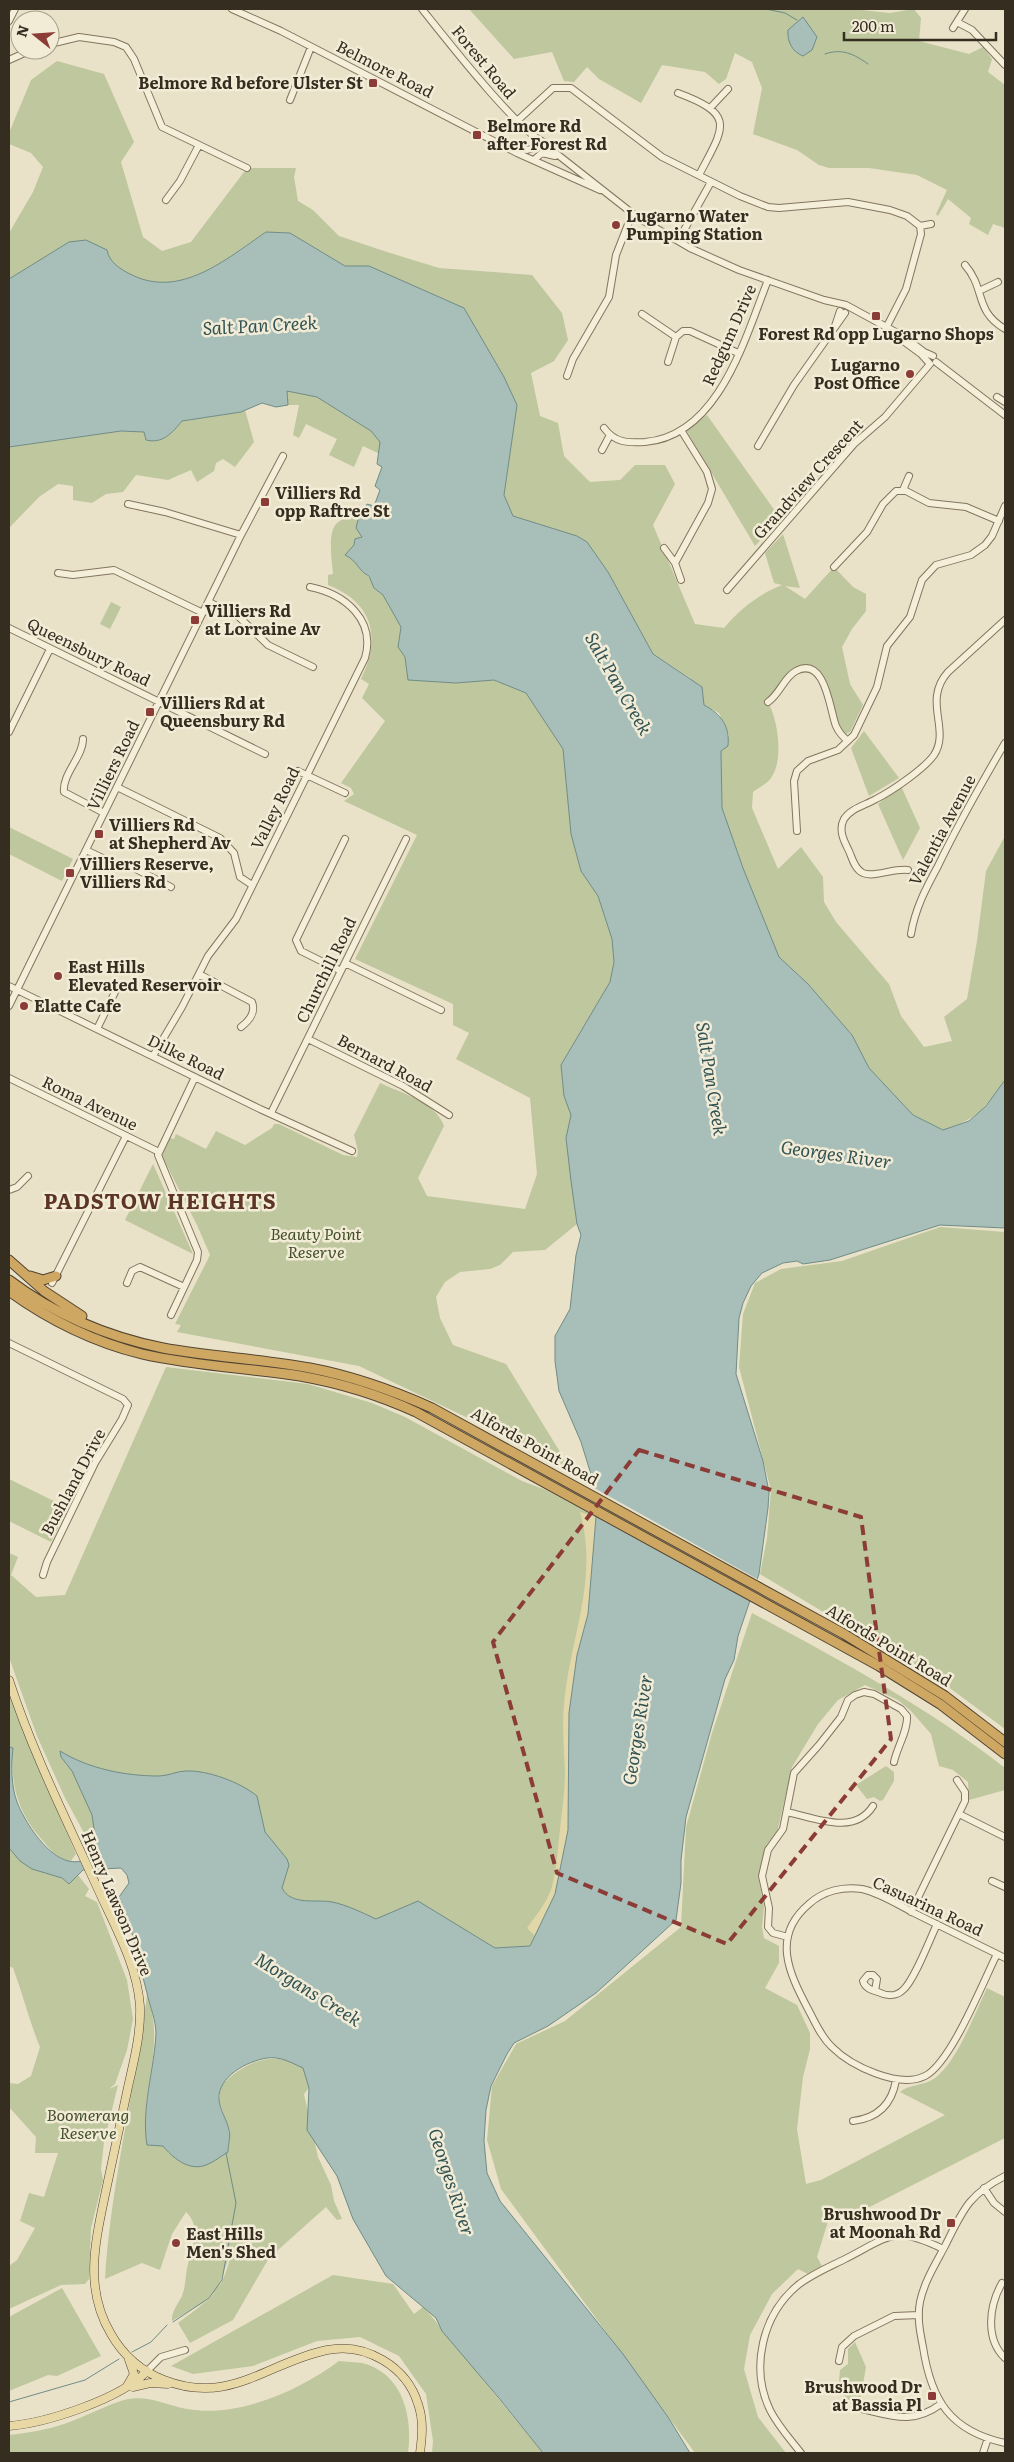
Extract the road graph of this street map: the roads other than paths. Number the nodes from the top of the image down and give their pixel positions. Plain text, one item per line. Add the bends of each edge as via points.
1 (15, 9) edge
2 (232, 9) edge
3 (240, 9) edge
4 (422, 9) edge
5 (965, 9) edge
6 (248, 15) junction
7 (9, 21) edge
8 (60, 42) edge
9 (311, 46) junction
10 (1005, 65) edge
11 (728, 89) dead end
12 (678, 93) dead end
13 (290, 100) dead end
14 (711, 108) junction
15 (517, 120) junction
16 (199, 145) junction
17 (538, 145) junction
18 (509, 147) junction
19 (545, 151) junction
20 (534, 159) junction
21 (247, 168) dead end
22 (699, 175) junction
23 (711, 182) junction
24 (604, 191) junction
25 (166, 200) dead end
26 (632, 214) junction
27 (931, 224) dead end
28 (920, 226) junction
29 (678, 241) junction
30 (965, 264) dead end
31 (768, 280) junction
32 (998, 282) dead end
33 (979, 292) junction
34 (844, 309) junction
35 (642, 314) dead end
36 (886, 328) junction
37 (1005, 329) edge
38 (676, 337) junction
39 (738, 353) junction
40 (932, 361) junction
41 (668, 362) dead end
42 (567, 376) dead end
43 (997, 397) dead end
44 (1005, 402) edge
45 (1005, 415) edge
46 (604, 428) dead end
47 (681, 430) junction
48 (610, 435) junction
49 (758, 446) dead end
50 (602, 450) dead end
51 (283, 456) dead end
52 (909, 476) dead end
53 (903, 490) junction
54 (128, 504) dead end
55 (1005, 506) edge
56 (999, 521) junction
57 (241, 536) junction
58 (664, 548) dead end
59 (675, 563) junction
60 (834, 567) dead end
61 (58, 573) dead end
62 (681, 580) dead end
63 (310, 587) dead end
64 (727, 590) dead end
65 (209, 602) junction
66 (204, 613) junction
67 (1005, 620) edge
68 (9, 628) edge
69 (50, 648) junction
70 (313, 667) dead end
71 (159, 702) junction
72 (768, 702) dead end
73 (9, 732) edge
74 (83, 739) dead end
75 (848, 742) junction
76 (1005, 743) edge
77 (264, 754) dead end
78 (298, 772) dead end
79 (307, 776) junction
80 (117, 787) junction
81 (345, 793) dead end
82 (104, 813) junction
83 (797, 832) dead end
84 (345, 839) dead end
85 (406, 839) dead end
86 (86, 850) junction
87 (908, 870) dead end
88 (171, 886) dead end
89 (252, 886) junction
90 (911, 934) dead end
91 (344, 963) junction
92 (341, 971) junction
93 (198, 974) junction
94 (9, 986) edge
95 (17, 990) junction
96 (116, 990) dead end
97 (9, 1006) edge
98 (254, 1008) junction
99 (262, 1010) dead end
100 (441, 1010) dead end
101 (242, 1027) dead end
102 (97, 1029) junction
103 (308, 1038) junction
104 (153, 1056) junction
105 (195, 1077) junction
106 (9, 1078) edge
107 (271, 1113) junction
108 (449, 1115) dead end
109 (126, 1136) junction
110 (352, 1151) dead end
111 (159, 1152) junction
112 (28, 1176) dead end
113 (9, 1190) edge
114 (11, 1263) edge
115 (54, 1279) joint
116 (9, 1280) edge
117 (127, 1283) dead end
118 (184, 1287) junction
119 (9, 1291) edge
120 (9, 1296) edge
121 (172, 1315) dead end
122 (90, 1337) junction
123 (9, 1343) edge
124 (161, 1347) junction
125 (43, 1574) dead end
126 (9, 1680) edge
127 (1005, 1742) edge
128 (1005, 1754) edge
129 (894, 1762) dead end
130 (957, 1780) dead end
131 (873, 1806) dead end
132 (787, 1812) junction
133 (959, 1814) junction
134 (1005, 1837) edge
135 (992, 1881) dead end
136 (1005, 1887) edge
137 (912, 1912) junction
138 (938, 1924) junction
139 (788, 1937) junction
140 (997, 1954) junction
141 (1005, 1958) edge
142 (876, 1991) dead end
143 (896, 2080) junction
144 (853, 2121) dead end
145 (1005, 2176) edge
146 (984, 2188) junction
147 (1005, 2212) edge
148 (943, 2249) junction
149 (1002, 2283) dead end
150 (919, 2315) junction
151 (184, 2350) dead end
152 (127, 2356) junction
153 (1005, 2358) edge
154 (839, 2361) dead end
155 (147, 2371) junction
156 (180, 2385) junction
157 (119, 2391) junction
158 (941, 2404) junction
159 (857, 2408) dead end
160 (9, 2426) edge
161 (988, 2438) junction
162 (1005, 2443) edge
163 (420, 2453) edge
164 (801, 2453) edge
165 (983, 2453) edge

1 - 7 street
2 - 6 street, Belmore Road
3 - 6 street, Belmore Road
4 - 15 street, Forest Road
5 - 10 street via 955,25 972,30
6 - 9 street, Belmore Road
8 - 16 street via 79,37 126,47 162,127
9 - 13 street
9 - 18 street, Belmore Road
11 - 14 street
12 - 14 street
14 - 22 street via 717,113 720,127
15 - 17 street, Forest Road
15 - 22 street via 553,88 571,88 662,157
16 - 21 street
16 - 25 street
17 - 18 street, Belmore Road via 527,150
17 - 19 street, Forest Road via 546,143
18 - 20 street, Belmore Road
19 - 20 street
19 - 24 street via 564,160
20 - 24 street, Belmore Road
22 - 23 street
23 - 28 street via 768,207 848,202 890,210 907,216
23 - 29 street
24 - 26 street
26 - 29 street
26 - 42 street via 616,255 609,297 573,359
27 - 28 street
28 - 36 street via 921,234 907,284
29 - 31 street via 722,263
30 - 33 street via 975,278
31 - 34 street
31 - 39 street, Redgum Drive
32 - 33 street
33 - 37 street via 986,314
34 - 36 street
34 - 49 street
35 - 38 street
36 - 40 street via 907,338
38 - 39 street via 683,331 690,331
38 - 41 street
39 - 47 street, Redgum Drive via 714,401
40 - 45 street
40 - 64 street, Grandview Crescent via 886,417 854,444
43 - 44 street
46 - 48 street
47 - 48 street, Redgum Drive via 665,439 634,442 623,442
47 - 59 street via 707,472 712,489 708,503
48 - 50 street
51 - 57 street, Villiers Road
52 - 53 street
53 - 56 street via 924,502 961,506
53 - 60 street via 890,496 868,532
54 - 57 street
55 - 56 street
56 - 75 street via 992,536 980,549 971,555 940,563 922,580 912,613 887,646 877,687
57 - 65 street, Villiers Road
58 - 59 street
59 - 62 street
61 - 66 street via 72,575 114,570
63 - 79 street, Valley Road via 352,606 363,621 367,645 362,666
65 - 66 street, Villiers Road
65 - 70 street via 239,617 268,645
66 - 71 street, Villiers Road
67 - 87 street via 941,681 935,702 939,741 931,759 887,793 851,811 842,824 842,837 856,868 862,873
68 - 69 street, Queensbury Road
69 - 71 street, Queensbury Road
69 - 73 street
71 - 77 street, Queensbury Road
71 - 80 street, Villiers Road
72 - 75 street via 794,672 810,670 825,686 836,727
74 - 82 street via 83,747 64,792
75 - 83 street via 835,752 808,761 797,771 794,781
76 - 90 street, Valentia Avenue via 928,885 915,912
78 - 79 street
79 - 81 street
79 - 89 street, Valley Road
80 - 82 street, Villiers Road
80 - 89 street via 220,838 234,853 240,877
82 - 86 street, Villiers Road
84 - 92 street via 296,940 302,951
85 - 91 street, Churchill Road
86 - 88 street
86 - 95 street, Villiers Road
89 - 93 street, Valley Road via 233,924 211,951
91 - 92 street, Churchill Road
91 - 100 street
92 - 103 street, Churchill Road
93 - 98 street via 250,1000
93 - 104 street, Valley Road via 180,1012
94 - 95 street, Dilke Road
95 - 97 street, Villiers Road
95 - 102 street, Dilke Road
96 - 102 street
98 - 99 street
98 - 101 street
102 - 104 street, Dilke Road
103 - 107 street, Churchill Road
103 - 108 street, Bernard Road via 403,1086
104 - 105 street, Dilke Road
105 - 107 street, Dilke Road
105 - 111 street
106 - 109 street, Roma Avenue
107 - 110 street, Dilke Road
109 - 111 street, Roma Avenue
109 - 115 street
111 - 118 street via 160,1162 198,1248 197,1260
112 - 113 street
114 - 115 highway via 35,1279
114 - 124 highway via 74,1312
116 - 124 highway, Alfords Point Road via 77,1320 112,1334
117 - 118 street via 138,1264
118 - 121 street
119 - 122 highway, Alfords Point Road
120 - 122 highway via 58,1326
122 - 128 highway, Alfords Point Road via 156,1357 300,1376 362,1391 428,1418 839,1643 940,1704
123 - 125 street, Bushland Drive via 127,1403 124,1415 95,1463
124 - 127 highway, Alfords Point Road via 290,1365 356,1379 432,1408 844,1634 937,1691
126 - 152 main road, Henry Lawson Drive via 28,1732 132,1967 140,2004 138,2038 93,2268 99,2307 111,2334
129 - 132 street via 906,1725 905,1713 874,1694 864,1692 855,1695 846,1703 824,1739 794,1773
130 - 133 street via 966,1795
131 - 132 street via 860,1819 845,1823
132 - 139 street via 781,1835 768,1850 762,1878 769,1905 768,1927 773,1933
133 - 134 street
133 - 137 street
135 - 136 street
137 - 138 street, Casuarina Road
137 - 139 street, Casuarina Road via 868,1891 834,1890 805,1907
138 - 140 street, Casuarina Road
138 - 142 street via 905,1988 890,1996
139 - 143 street, Casuarina Road via 786,1957 791,1976 824,2038 845,2057
140 - 141 street, Casuarina Road
140 - 143 street, Casuarina Road via 943,2060 920,2078
143 - 144 street via 892,2096 884,2108 868,2118
145 - 146 street
146 - 147 street
146 - 148 street via 965,2207
148 - 150 street via 924,2288
148 - 164 street via 911,2235 890,2236 809,2278 794,2289 780,2306 762,2346 762,2384 776,2420
149 - 153 street via 995,2299 991,2332 996,2347
150 - 154 street via 894,2316 854,2336 842,2347
150 - 158 street via 928,2376
151 - 155 street via 161,2357
152 - 155 main road, Henry Lawson Drive
152 - 157 main road via 134,2372 133,2378
155 - 156 main road, Henry Lawson Drive
155 - 157 main road via 133,2385
156 - 157 main road via 150,2383
156 - 163 main road, Henry Lawson Drive via 199,2388 225,2386 325,2350 362,2351 392,2366 414,2392 422,2424
157 - 160 main road via 47,2420
158 - 159 street via 916,2418
158 - 161 street via 960,2425
161 - 162 street
161 - 165 street

